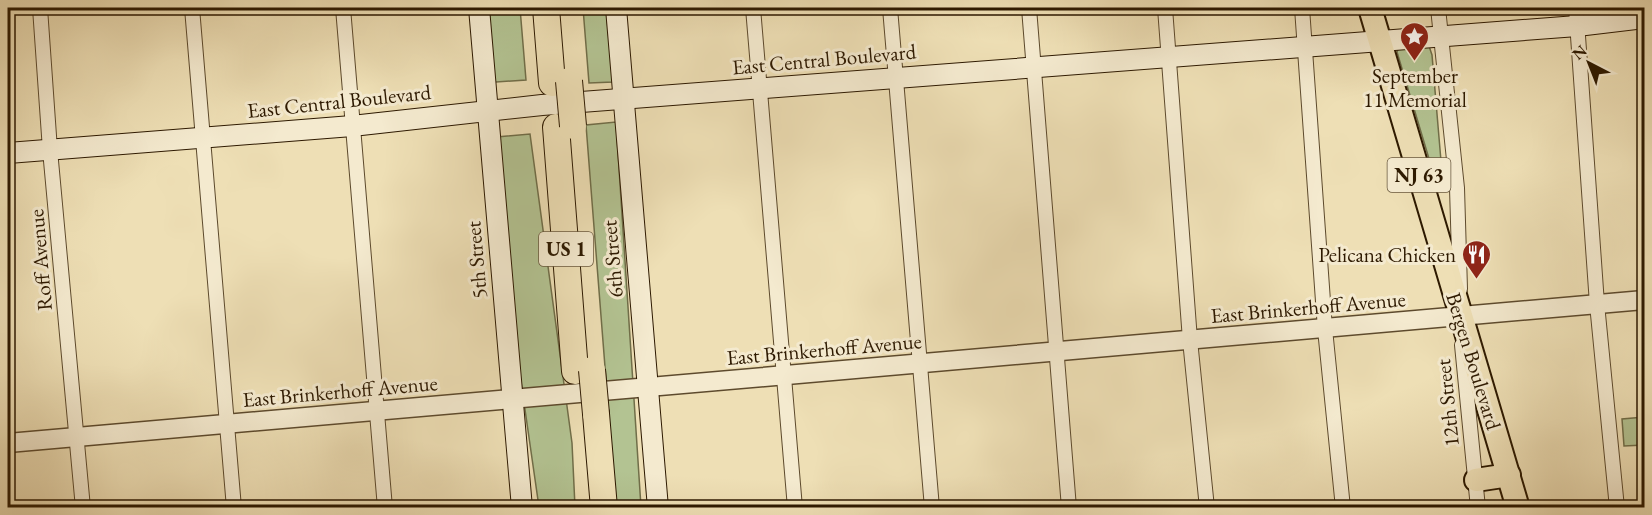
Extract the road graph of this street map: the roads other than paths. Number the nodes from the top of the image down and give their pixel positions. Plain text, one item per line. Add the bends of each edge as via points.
1 (40, 8) edge
2 (192, 8) edge
3 (343, 8) edge
4 (479, 8) edge
5 (546, 8) edge
6 (563, 8) edge
7 (616, 8) edge
8 (753, 8) edge
9 (890, 8) edge
10 (1029, 8) edge
11 (1165, 8) edge
12 (1302, 8) edge
13 (1370, 8) edge
14 (1438, 8) edge
15 (1576, 17) edge
16 (1644, 18) edge
17 (1441, 36) junction
18 (1380, 40) junction
19 (1305, 46) junction
20 (1169, 56) junction
21 (1033, 66) junction
22 (895, 77) junction
23 (561, 82) junction
24 (759, 89) junction
25 (623, 99) junction
26 (488, 110) junction
27 (352, 126) junction
28 (203, 138) junction
29 (50, 150) junction
30 (8, 153) edge
31 (1644, 300) edge
32 (1597, 304) junction
33 (1461, 317) junction
34 (1325, 329) junction
35 (1190, 340) junction
36 (1055, 353) junction
37 (919, 364) junction
38 (783, 375) junction
39 (646, 386) junction
40 (512, 399) junction
41 (376, 411) junction
42 (587, 415) junction
43 (226, 423) junction
44 (77, 437) junction
45 (8, 443) edge
46 (1509, 475) junction
47 (1476, 480) junction
48 (84, 507) edge
49 (234, 507) edge
50 (385, 507) edge
51 (522, 507) edge
52 (586, 507) edge
53 (604, 507) edge
54 (658, 507) edge
55 (795, 507) edge
56 (932, 507) edge
57 (1069, 507) edge
58 (1207, 507) edge
59 (1343, 507) edge
60 (1478, 507) edge
61 (1518, 507) edge
62 (1617, 507) edge

1 - 29 street, Roff Avenue
2 - 28 street
3 - 27 street
4 - 26 main road, 5th Street
5 - 23 highway, US 1
6 - 23 highway, US 1
7 - 25 main road, 6th Street
8 - 24 street
9 - 22 street
10 - 21 street
11 - 20 street
12 - 19 street
13 - 18 main road, Bergen Boulevard / NJ 63
14 - 17 street, 12th Street
15 - 16 main road, East Central Boulevard
15 - 17 main road, East Central Boulevard
15 - 32 street
17 - 18 main road, East Central Boulevard
17 - 33 street, 12th Street via 1457,188
18 - 19 main road, East Central Boulevard
18 - 33 main road, Bergen Boulevard / NJ 63
19 - 20 main road, East Central Boulevard
19 - 34 street
20 - 21 main road, East Central Boulevard
20 - 35 street
21 - 22 main road, East Central Boulevard
21 - 36 street
22 - 24 main road, East Central Boulevard
22 - 37 street
23 - 42 highway, US 1, bridge
24 - 25 main road, East Central Boulevard
24 - 38 street
25 - 26 main road, East Central Boulevard
25 - 39 main road, 6th Street
26 - 27 main road, East Central Boulevard
26 - 40 main road, 5th Street
27 - 28 main road, East Central Boulevard
27 - 41 street
28 - 29 main road, East Central Boulevard
28 - 43 street
29 - 30 main road, East Central Boulevard
29 - 44 street, Roff Avenue
31 - 32 street, East Brinkerhoff Avenue
32 - 33 street, East Brinkerhoff Avenue
32 - 62 street
33 - 34 street, East Brinkerhoff Avenue
33 - 46 main road, Bergen Boulevard / NJ 63
33 - 47 street, 12th Street
34 - 35 street, East Brinkerhoff Avenue
34 - 59 street
35 - 36 street, East Brinkerhoff Avenue
35 - 58 street
36 - 37 street, East Brinkerhoff Avenue
36 - 57 street
37 - 38 street, East Brinkerhoff Avenue
37 - 56 street
38 - 39 street, East Brinkerhoff Avenue
38 - 55 street
39 - 40 street, East Brinkerhoff Avenue
39 - 54 main road, 6th Street
40 - 41 street, East Brinkerhoff Avenue
40 - 51 main road, 5th Street
41 - 43 street, East Brinkerhoff Avenue
41 - 50 street
42 - 52 highway, US 1
42 - 53 highway, US 1
43 - 44 street, East Brinkerhoff Avenue
43 - 49 street
44 - 45 street, East Brinkerhoff Avenue
44 - 48 street, Roff Avenue
46 - 47 main road
46 - 61 main road, Bergen Boulevard / NJ 63
47 - 60 street, 12th Street

